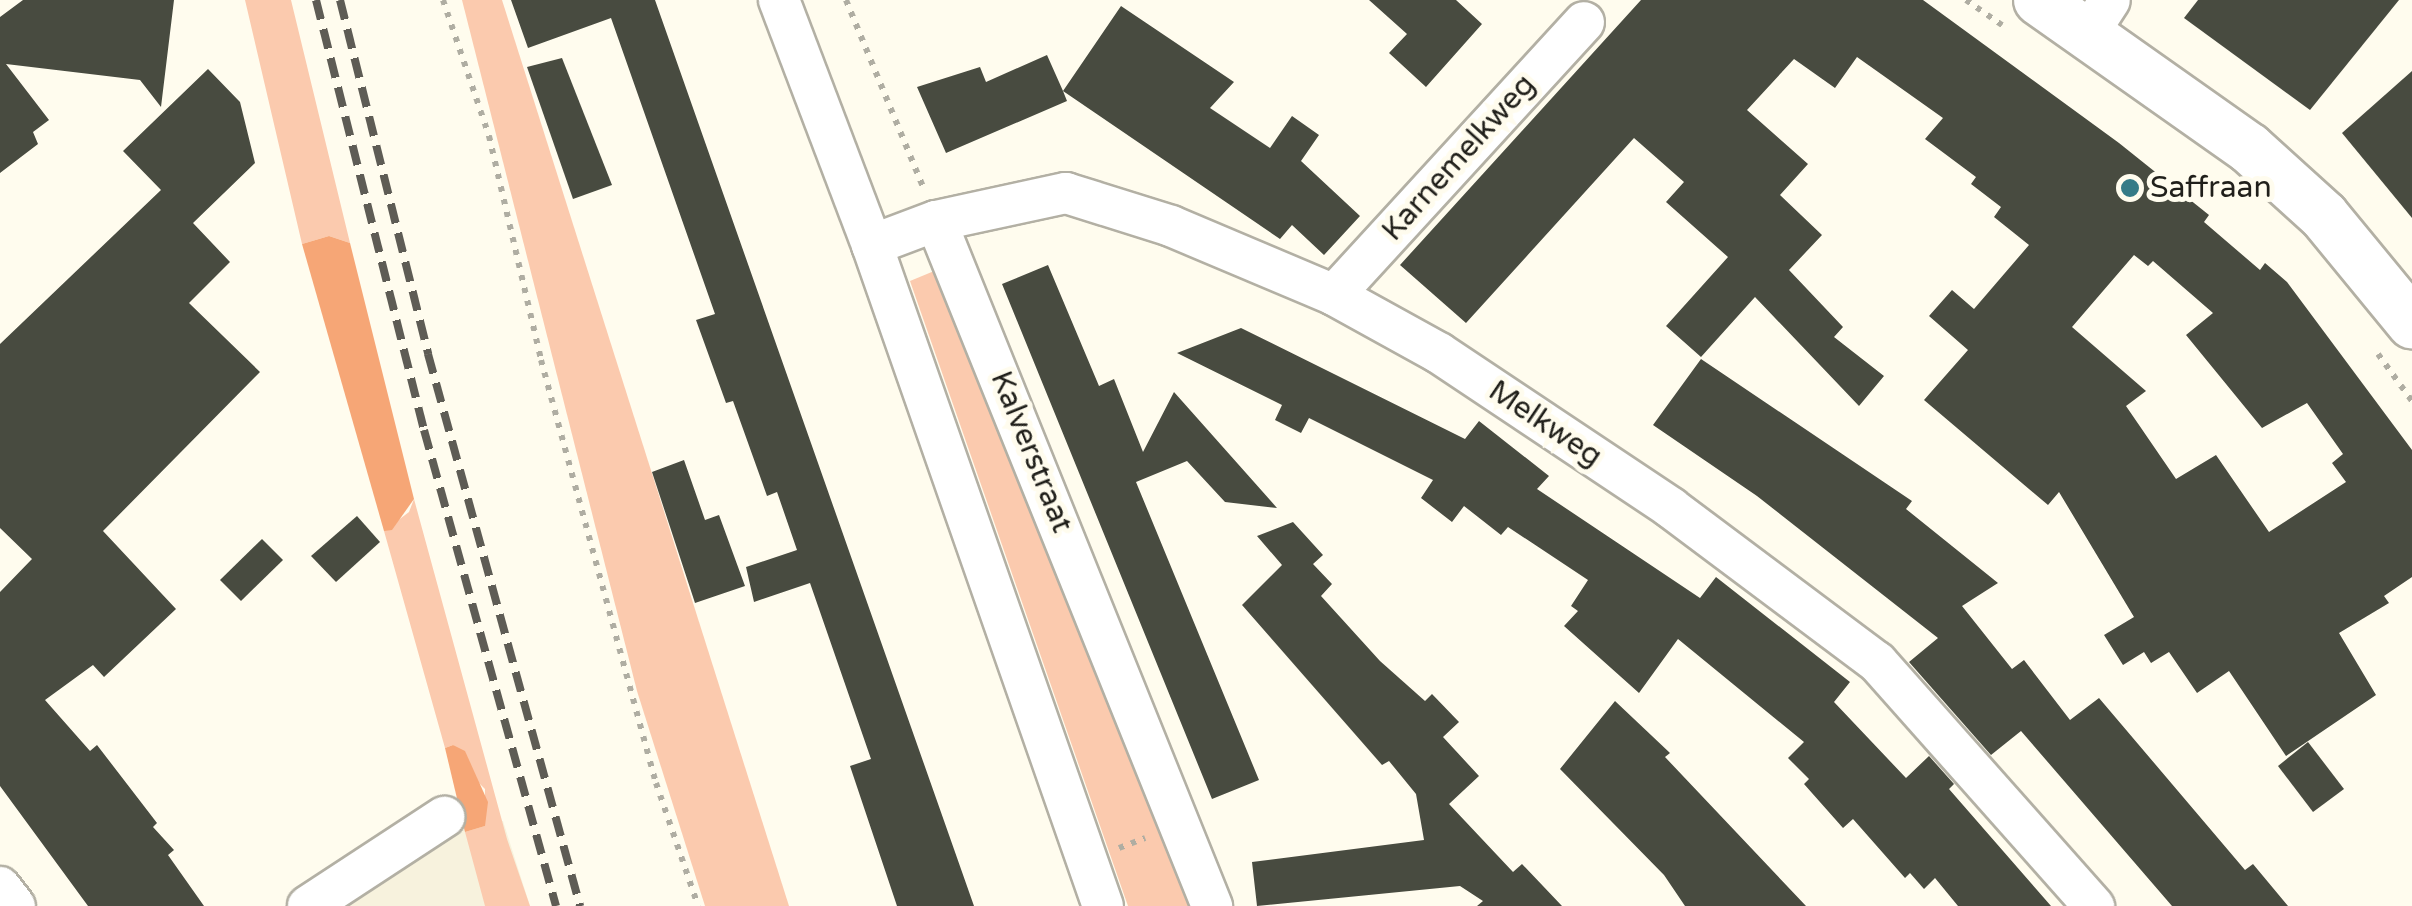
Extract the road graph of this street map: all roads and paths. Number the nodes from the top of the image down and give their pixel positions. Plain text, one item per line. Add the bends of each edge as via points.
1 (443, 0) edge
2 (779, 0) edge
3 (846, 0) edge
4 (1966, 0) edge
5 (2024, 15) edge
6 (2099, 17) edge
7 (1584, 22) dead end
8 (936, 221) junction
9 (872, 245) junction
10 (1334, 294) junction
11 (2392, 335) edge
12 (2412, 401) edge
13 (444, 817) dead end
14 (1184, 824) junction
15 (1087, 860) junction
16 (0, 887) edge
17 (15, 906) edge
18 (308, 906) edge
19 (698, 906) edge
20 (1104, 906) edge
21 (1212, 906) edge
22 (2094, 906) edge

1 - 19 path via 488,136 656,783
2 - 9 street
3 - 8 path
4 - 5 path
5 - 6 main road
6 - 11 main road via 2324,216
7 - 10 street, Karnemelkweg
8 - 9 street, Melkweg
8 - 10 street, Melkweg via 1066,192 1171,226
8 - 14 street, Kalverstraat
9 - 15 street
10 - 22 street, Melkweg via 1439,353 1672,508 1877,662
11 - 12 path
13 - 18 street
14 - 15 path
14 - 21 street, Kalverstraat
15 - 20 street
16 - 17 street

